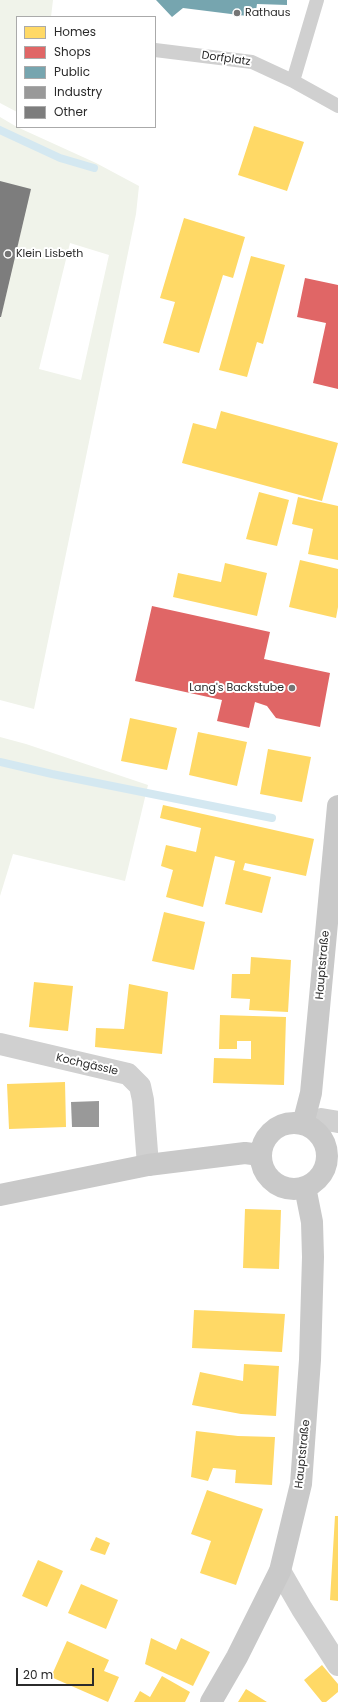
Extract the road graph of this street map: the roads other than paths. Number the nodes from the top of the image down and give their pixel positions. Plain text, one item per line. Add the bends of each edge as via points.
1 (317, 0) edge
2 (156, 50) edge
3 (293, 81) junction
4 (338, 106) edge
5 (338, 806) edge
6 (0, 1044) edge
7 (338, 1122) edge
8 (306, 1125) junction
9 (260, 1155) junction
10 (148, 1165) junction
11 (305, 1187) junction
12 (0, 1194) edge
13 (280, 1571) junction
14 (338, 1665) edge
15 (211, 1702) edge

1 - 3 lane
2 - 3 lane, Dorfplatz via 252,62
3 - 4 lane, Dorfplatz
5 - 8 main road, Hauptstraße
6 - 10 street, Kochgässle via 128,1074 140,1086
7 - 8 street via 322,1119
8 - 9 main road via 293,1122 274,1128 262,1145
8 - 11 main road via 318,1133 327,1152 322,1174
9 - 10 main road via 244,1153
9 - 11 main road via 266,1175 274,1183 289,1188
10 - 12 main road
11 - 13 main road, Hauptstraße via 312,1222 310,1360 301,1484
13 - 14 street
13 - 15 main road, Hauptstraße via 237,1657

